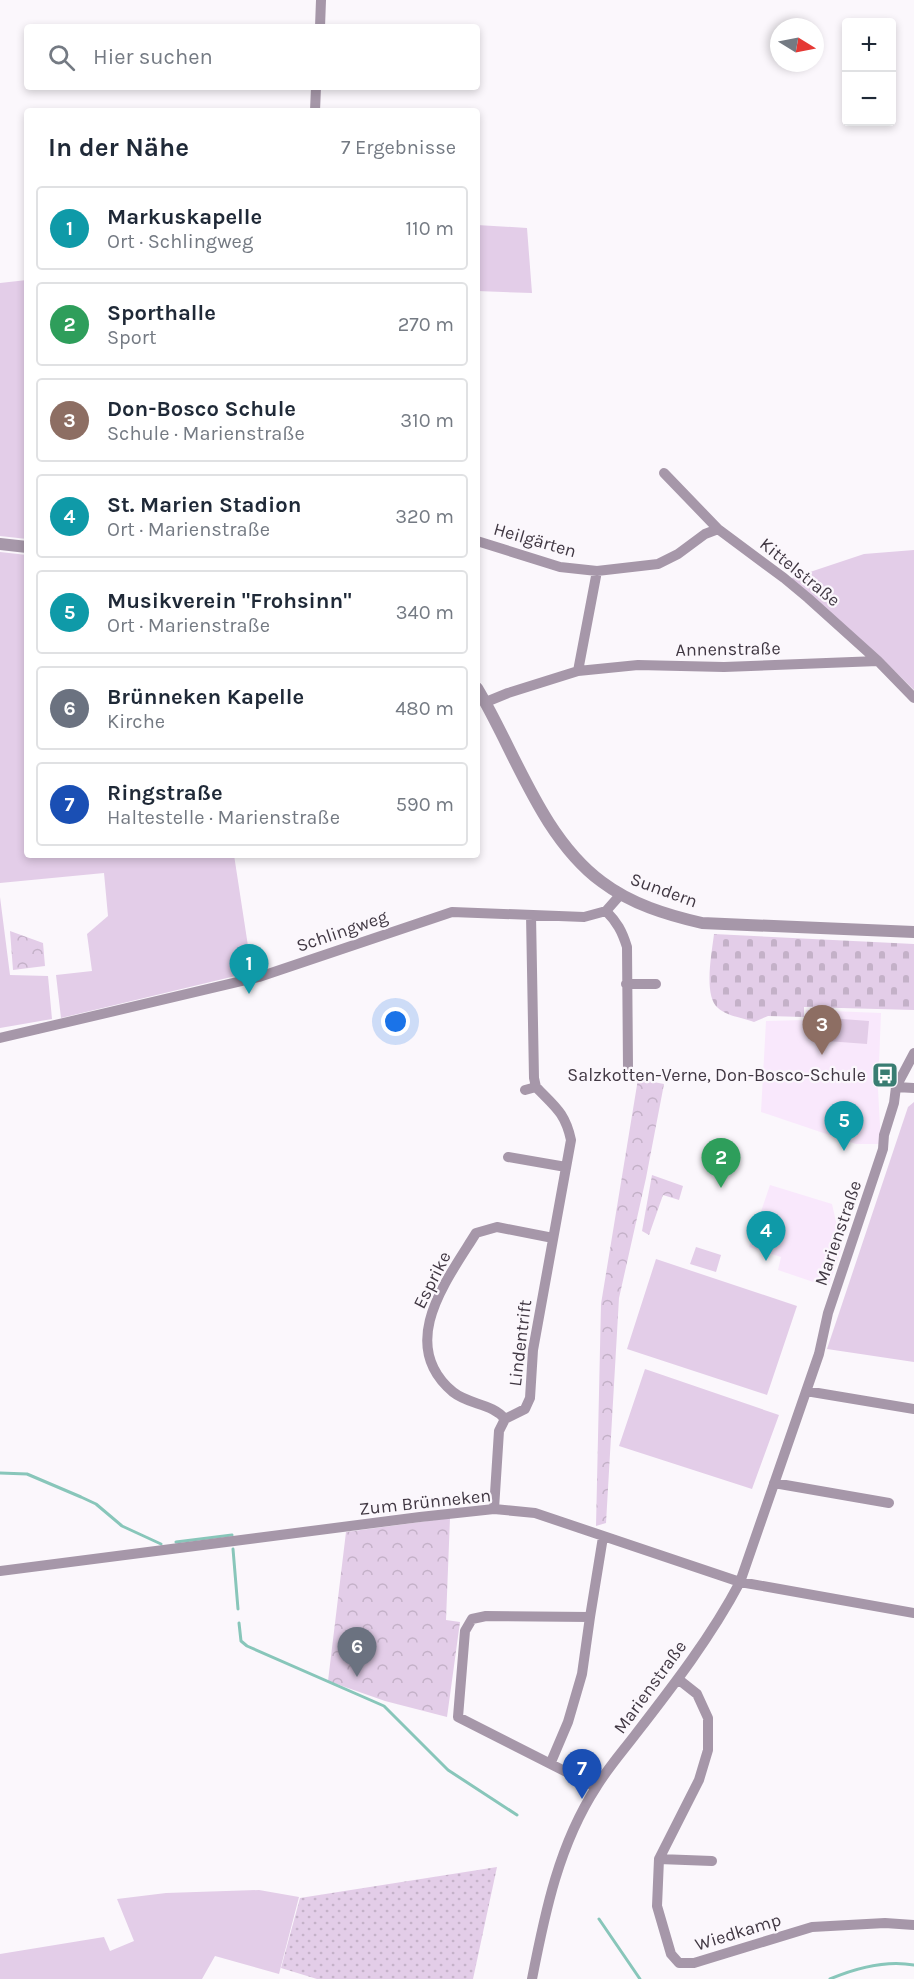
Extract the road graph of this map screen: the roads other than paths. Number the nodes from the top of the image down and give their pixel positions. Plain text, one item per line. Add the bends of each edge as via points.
1 (321, 0) edge
2 (320, 24) edge
3 (316, 90) edge
4 (315, 108) edge
5 (664, 473) dead end
6 (718, 529) junction
7 (480, 542) edge
8 (0, 544) edge
9 (24, 547) edge
10 (597, 572) junction
11 (879, 661) junction
12 (578, 671) junction
13 (480, 693) edge
14 (914, 698) edge
15 (486, 702) junction
16 (621, 894) junction
17 (606, 911) junction
18 (531, 915) junction
19 (914, 932) edge
20 (626, 984) junction
21 (656, 984) dead end
22 (0, 1038) edge
23 (914, 1053) edge
24 (628, 1068) dead end
25 (897, 1087) junction
26 (914, 1088) edge
27 (508, 1157) dead end
28 (566, 1167) junction
29 (553, 1238) junction
30 (806, 1391) junction
31 (914, 1409) edge
32 (505, 1419) junction
33 (774, 1483) junction
34 (889, 1503) dead end
35 (494, 1509) junction
36 (603, 1537) junction
37 (0, 1571) edge
38 (740, 1582) junction
39 (914, 1613) edge
40 (590, 1617) junction
41 (678, 1679) junction
42 (551, 1762) junction
43 (596, 1786) junction
44 (659, 1859) junction
45 (712, 1861) dead end
46 (914, 1925) edge
47 (532, 1979) edge

1 - 2 street
3 - 4 street
5 - 6 street, Kittelstraße
6 - 10 street, Heilgärten via 658,564
6 - 11 street, Kittelstraße via 784,578
7 - 10 street, Heilgärten via 560,567
8 - 9 street
10 - 12 street
11 - 12 street, Annenstraße via 724,667 638,665
11 - 14 street, Kittelstraße
12 - 15 street, Annenstraße
13 - 15 street, Sundern
15 - 16 street, Sundern via 564,844 584,867
16 - 17 street
16 - 19 street, Sundern via 669,915 702,923
17 - 18 street, Schlingweg via 584,917
17 - 20 street via 616,921 627,947
18 - 22 street, Schlingweg via 452,912 259,976
18 - 28 street, Lindentrift via 531,1088 558,1108 567,1122 571,1140
20 - 21 street
20 - 24 street
23 - 25 street, Marienstraße
25 - 26 street
25 - 30 street, Marienstraße via 883,1149
27 - 28 street
28 - 29 street, Lindentrift
29 - 32 street, Lindentrift via 533,1350 530,1398 525,1409
29 - 32 street, Esprike via 496,1227 476,1233 430,1313 426,1334 429,1355 439,1376 454,1393 497,1410
30 - 31 street
30 - 33 street, Marienstraße
32 - 35 street via 499,1431
33 - 34 street
33 - 38 street, Marienstraße
35 - 36 street, Zum Brünneken via 535,1513
35 - 37 street, Zum Brünneken
36 - 38 street, Zum Brünneken
36 - 40 street
38 - 39 street, Zum Brünneken
38 - 41 street, Marienstraße via 724,1613
40 - 42 street via 582,1674
40 - 42 street via 486,1616 472,1619 465,1631 458,1717
41 - 43 street, Marienstraße
41 - 44 street, Wiedkamp via 696,1694 708,1718 708,1750 699,1780
42 - 43 street
43 - 47 street, Marienstraße via 564,1850
44 - 45 street
44 - 46 street, Wiedkamp via 657,1906 671,1954 679,1963 694,1963 812,1927

